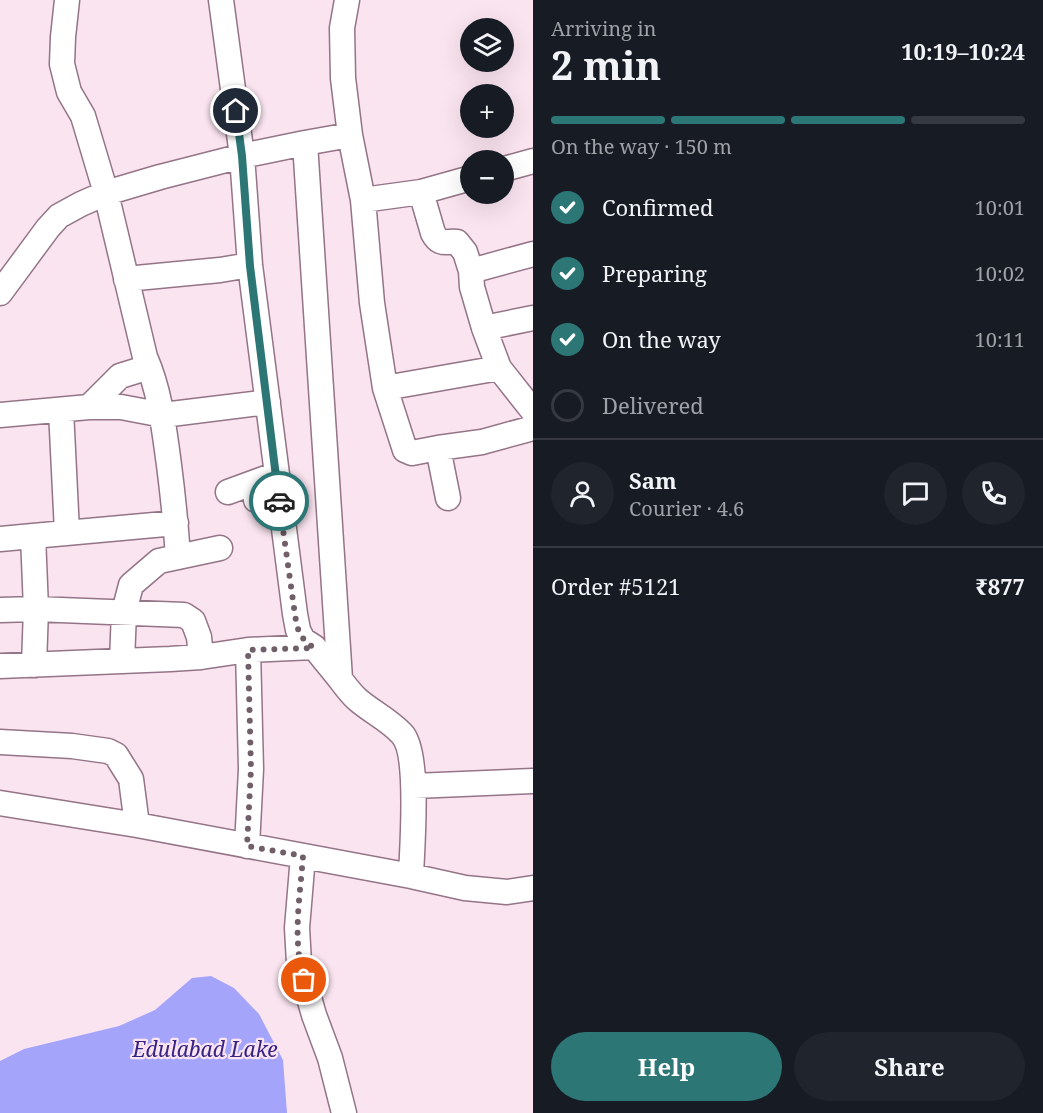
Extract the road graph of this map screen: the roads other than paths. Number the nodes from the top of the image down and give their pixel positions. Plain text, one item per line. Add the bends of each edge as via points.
1 (68, 0) edge
2 (221, 0) edge
3 (346, 0) edge
4 (350, 135) junction
5 (305, 142) junction
6 (242, 156) junction
7 (533, 161) edge
8 (514, 166) edge
9 (460, 181) edge
10 (421, 192) junction
11 (106, 193) junction
12 (363, 200) junction
13 (533, 254) edge
14 (250, 266) junction
15 (471, 271) junction
16 (126, 279) junction
17 (0, 293) edge
18 (533, 318) edge
19 (484, 328) junction
20 (149, 367) junction
21 (499, 368) junction
22 (385, 388) junction
23 (268, 402) junction
24 (89, 407) junction
25 (61, 410) junction
26 (532, 413) edge
27 (163, 415) junction
28 (0, 416) edge
29 (438, 448) junction
30 (270, 490) junction
31 (228, 492) dead end
32 (448, 498) dead end
33 (176, 523) junction
34 (67, 532) junction
35 (33, 536) junction
36 (0, 539) edge
37 (220, 548) dead end
38 (178, 557) junction
39 (36, 609) junction
40 (0, 610) edge
41 (124, 612) junction
42 (314, 648) junction
43 (248, 650) junction
44 (201, 657) junction
45 (122, 661) junction
46 (34, 665) junction
47 (0, 666) edge
48 (340, 679) junction
49 (0, 742) edge
50 (533, 781) edge
51 (414, 786) junction
52 (0, 803) edge
53 (137, 825) junction
54 (247, 846) junction
55 (303, 856) junction
56 (411, 876) junction
57 (533, 888) edge
58 (344, 1113) edge

1 - 11 street via 62,64 69,92 83,116
2 - 6 street
3 - 4 street via 342,48
4 - 5 street
4 - 12 street
5 - 6 street
5 - 48 street
6 - 11 street
6 - 14 street
7 - 8 street
9 - 10 street
10 - 12 street
10 - 15 street via 432,233 439,242 458,242
11 - 16 street
11 - 17 street via 59,216
12 - 22 street via 372,303
13 - 15 street
14 - 16 street
14 - 23 street
15 - 19 street
16 - 20 street
18 - 19 street
19 - 21 street
20 - 24 street via 120,376
20 - 27 street
21 - 22 street
21 - 26 street
22 - 29 street via 405,450 412,453
23 - 27 street
23 - 30 street
24 - 25 street
24 - 27 street via 121,407
25 - 28 street
25 - 34 street
26 - 29 street via 482,442
27 - 33 street
29 - 32 street
30 - 31 street
30 - 42 street via 298,630
33 - 34 street
33 - 38 street
34 - 35 street
35 - 36 street
35 - 39 street
37 - 38 street
38 - 41 street via 159,561 131,585
39 - 40 street
39 - 41 street
39 - 46 street
41 - 44 street via 184,615 193,621
41 - 45 street
42 - 43 street
42 - 48 street
43 - 44 street
43 - 54 street via 251,769
44 - 45 street
45 - 46 street
46 - 47 street
48 - 51 street via 359,701 404,735 409,744
49 - 53 street via 72,746 116,755 131,779
50 - 51 street
51 - 56 street
52 - 53 street
53 - 54 street
54 - 55 street
55 - 56 street
55 - 58 street via 297,928 299,963
56 - 57 street via 475,889

